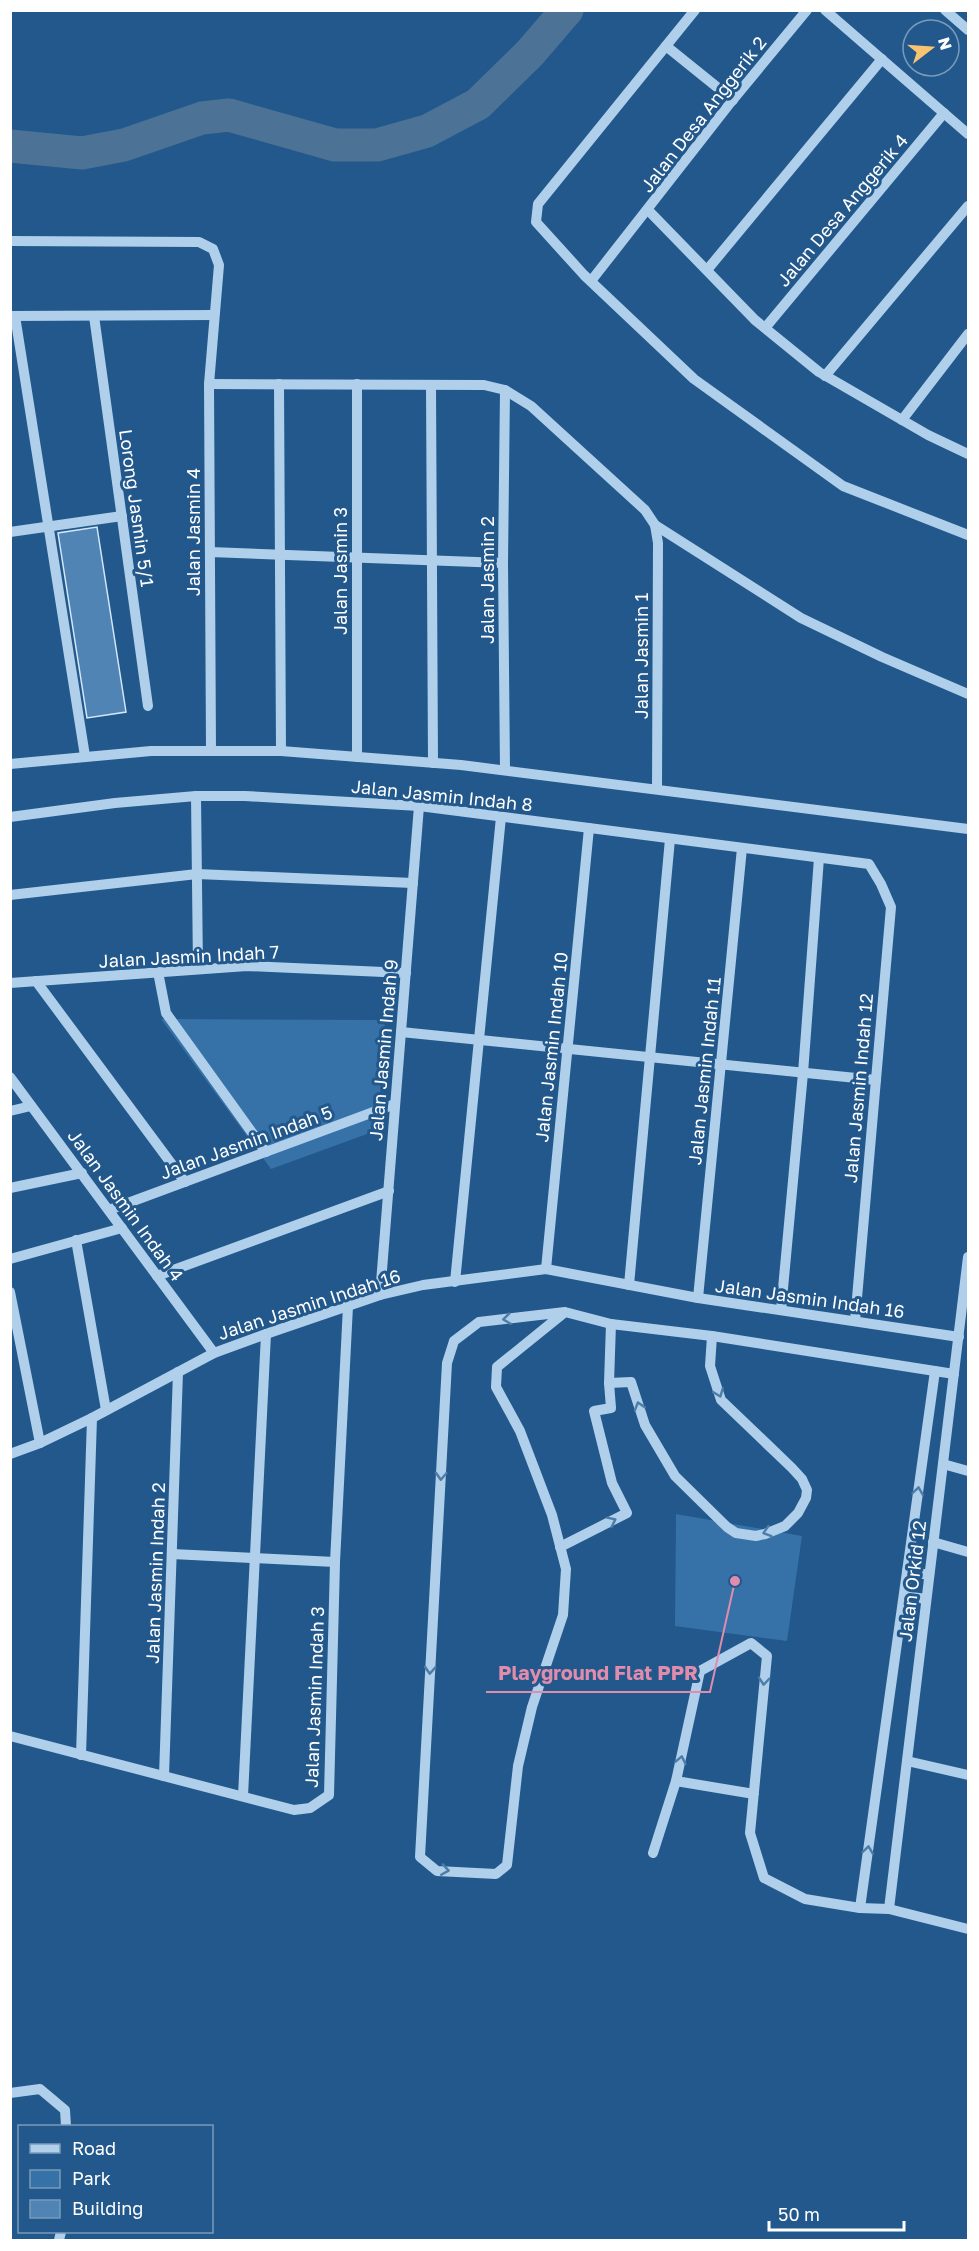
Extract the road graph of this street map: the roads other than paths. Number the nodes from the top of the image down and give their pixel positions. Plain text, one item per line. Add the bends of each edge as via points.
1 (695, 10) edge
2 (807, 10) edge
3 (825, 10) edge
4 (945, 10) edge
5 (969, 30) edge
6 (666, 45) junction
7 (882, 59) junction
8 (733, 100) junction
9 (944, 113) junction
10 (969, 134) edge
11 (969, 206) edge
12 (648, 210) junction
13 (10, 241) edge
14 (707, 270) junction
15 (591, 281) junction
16 (214, 315) junction
17 (13, 316) edge
18 (93, 316) junction
19 (765, 328) junction
20 (969, 333) edge
21 (825, 376) junction
22 (209, 384) junction
23 (279, 384) junction
24 (357, 384) junction
25 (431, 385) junction
26 (505, 390) junction
27 (902, 420) junction
28 (969, 454) edge
29 (122, 516) junction
30 (655, 525) junction
31 (49, 526) junction
32 (10, 532) edge
33 (969, 535) edge
34 (210, 552) junction
35 (280, 554) junction
36 (357, 557) junction
37 (432, 560) junction
38 (503, 563) junction
39 (969, 694) edge
40 (148, 706) dead end
41 (211, 750) junction
42 (281, 752) junction
43 (85, 756) junction
44 (357, 757) junction
45 (433, 763) junction
46 (10, 764) edge
47 (505, 770) junction
48 (657, 789) junction
49 (196, 796) junction
50 (419, 806) junction
51 (501, 817) junction
52 (10, 818) edge
53 (589, 828) junction
54 (969, 829) edge
55 (670, 838) junction
56 (742, 848) junction
57 (819, 858) junction
58 (869, 864) joint
59 (197, 874) junction
60 (413, 883) junction
61 (10, 896) edge
62 (198, 969) junction
63 (158, 972) junction
64 (406, 973) junction
65 (36, 981) junction
66 (10, 984) edge
67 (401, 1032) junction
68 (479, 1040) junction
69 (567, 1049) junction
70 (648, 1057) junction
71 (721, 1064) junction
72 (803, 1073) junction
73 (10, 1077) edge
74 (876, 1080) junction
75 (395, 1104) junction
76 (32, 1106) junction
77 (10, 1111) edge
78 (266, 1152) junction
79 (82, 1173) junction
80 (185, 1182) junction
81 (10, 1188) edge
82 (389, 1191) junction
83 (109, 1210) junction
84 (122, 1228) junction
85 (76, 1240) junction
86 (969, 1257) edge
87 (10, 1258) edge
88 (546, 1269) junction
89 (158, 1276) junction
90 (455, 1282) junction
91 (629, 1285) junction
92 (10, 1292) edge
93 (380, 1295) junction
94 (698, 1298) junction
95 (348, 1306) junction
96 (781, 1310) junction
97 (565, 1312) junction
98 (855, 1321) junction
99 (611, 1324) junction
100 (266, 1334) junction
101 (712, 1336) junction
102 (959, 1337) junction
103 (214, 1353) junction
104 (935, 1371) junction
105 (178, 1372) junction
106 (954, 1374) junction
107 (609, 1383) junction
108 (106, 1410) junction
109 (92, 1418) junction
110 (40, 1443) junction
111 (10, 1454) edge
112 (943, 1464) junction
113 (969, 1471) edge
114 (933, 1542) junction
115 (560, 1547) junction
116 (969, 1552) edge
117 (172, 1554) junction
118 (255, 1558) junction
119 (336, 1562) junction
120 (907, 1570) junction
121 (929, 1575) junction
122 (904, 1596) junction
123 (926, 1599) junction
124 (10, 1736) edge
125 (81, 1755) junction
126 (907, 1761) junction
127 (969, 1775) edge
128 (164, 1776) junction
129 (676, 1782) junction
130 (754, 1794) junction
131 (243, 1796) junction
132 (653, 1854) dead end
133 (860, 1908) junction
134 (889, 1908) junction
135 (969, 1929) edge
136 (10, 2093) edge
137 (66, 2125) edge

1 - 6 street
2 - 8 street, Jalan Desa Anggerik 2
3 - 7 street
4 - 5 street
6 - 8 street
6 - 15 street via 538,204 536,222
7 - 9 street
7 - 14 street
8 - 12 street, Jalan Desa Anggerik 2
9 - 10 street
9 - 19 street, Jalan Desa Anggerik 4
11 - 21 street
12 - 14 street, Jalan Desa Anggerik 2
12 - 15 street, Jalan Desa Anggerik 2
13 - 16 street, Jalan Jasmin 4 via 199,242 213,249 219,266
14 - 19 street, Jalan Desa Anggerik 2
15 - 33 street via 694,379 843,486
16 - 18 street
16 - 22 street, Jalan Jasmin 4
17 - 18 street
17 - 31 street
18 - 29 street, Lorong Jasmin 5/1
19 - 21 street, Jalan Desa Anggerik 2
20 - 27 street
21 - 27 street, Jalan Desa Anggerik 2
22 - 23 street
22 - 34 street, Jalan Jasmin 4
23 - 24 street
23 - 35 street
24 - 25 street
24 - 36 street, Jalan Jasmin 3
25 - 26 street via 484,385
25 - 37 street
26 - 30 street via 531,406 645,510
26 - 38 street, Jalan Jasmin 2
27 - 28 street, Jalan Desa Anggerik 2
29 - 31 street
29 - 40 street, Lorong Jasmin 5/1
30 - 39 street via 801,618
30 - 48 street, Jalan Jasmin 1
31 - 32 street
31 - 43 street
34 - 35 street
34 - 41 street, Jalan Jasmin 4
35 - 36 street
35 - 42 street
36 - 37 street
36 - 44 street, Jalan Jasmin 3
37 - 38 street
37 - 45 street
38 - 47 street, Jalan Jasmin 2
41 - 42 street
41 - 43 street
42 - 44 street
43 - 46 street
44 - 45 street
45 - 47 street
47 - 48 street
48 - 54 street
49 - 50 street, Jalan Jasmin Indah 8
49 - 52 street, Jalan Jasmin Indah 8
49 - 59 street
50 - 51 street, Jalan Jasmin Indah 8
50 - 60 street, Jalan Jasmin Indah 9
51 - 53 street, Jalan Jasmin Indah 8
51 - 68 street
53 - 55 street, Jalan Jasmin Indah 8
53 - 69 street, Jalan Jasmin Indah 10
55 - 56 street, Jalan Jasmin Indah 8
55 - 70 street
56 - 57 street, Jalan Jasmin Indah 8
56 - 71 street, Jalan Jasmin Indah 11
57 - 58 street, Jalan Jasmin Indah 8
57 - 72 street
58 - 74 street, Jalan Jasmin Indah 12 via 891,907
59 - 60 street
59 - 61 street
59 - 62 street
60 - 64 street, Jalan Jasmin Indah 9
62 - 63 street, Jalan Jasmin Indah 7
62 - 64 street, Jalan Jasmin Indah 7 via 247,966
63 - 65 street, Jalan Jasmin Indah 7
63 - 78 street via 166,1013
64 - 67 street, Jalan Jasmin Indah 9
65 - 66 street, Jalan Jasmin Indah 7
65 - 80 street
67 - 68 street
67 - 75 street, Jalan Jasmin Indah 9
68 - 69 street
68 - 90 street
69 - 70 street
69 - 88 street, Jalan Jasmin Indah 10
70 - 71 street
70 - 91 street
71 - 72 street
71 - 94 street, Jalan Jasmin Indah 11
72 - 74 street
72 - 96 street
73 - 76 street, Jalan Jasmin Indah 4
74 - 98 street, Jalan Jasmin Indah 12
75 - 78 street, Jalan Jasmin Indah 5
75 - 82 street, Jalan Jasmin Indah 9
76 - 77 street
76 - 79 street, Jalan Jasmin Indah 4
78 - 80 street, Jalan Jasmin Indah 5
79 - 81 street
79 - 83 street, Jalan Jasmin Indah 4
80 - 83 street, Jalan Jasmin Indah 5
82 - 89 street
82 - 93 street, Jalan Jasmin Indah 9
83 - 84 street, Jalan Jasmin Indah 4
84 - 85 street
84 - 89 street, Jalan Jasmin Indah 4
85 - 87 street
85 - 108 street
86 - 102 street, Jalan Orkid 12
88 - 90 street, Jalan Jasmin Indah 16
88 - 91 street, Jalan Jasmin Indah 16
89 - 103 street, Jalan Jasmin Indah 4
90 - 93 street, Jalan Jasmin Indah 16
91 - 94 street, Jalan Jasmin Indah 16
92 - 110 street
93 - 95 street, Jalan Jasmin Indah 16
94 - 96 street, Jalan Jasmin Indah 16
95 - 100 street, Jalan Jasmin Indah 16
95 - 119 street, Jalan Jasmin Indah 3
96 - 98 street, Jalan Jasmin Indah 16
97 - 99 street
97 - 115 street via 497,1367 496,1387 520,1431
97 -> 115 street via 479,1322 454,1341 447,1363 420,1857 437,1871 496,1874 507,1865 518,1766 532,1707 563,1615 566,1569
98 - 102 street, Jalan Jasmin Indah 16
99 - 101 street
99 - 107 street
100 - 103 street, Jalan Jasmin Indah 16
100 - 118 street
101 - 104 street
101 -> 107 street via 710,1366 721,1400 805,1485 806,1498 785,1526 756,1536 736,1533 727,1527 675,1476 663,1458 645,1425 631,1382
102 - 106 street, Jalan Orkid 12
103 - 105 street, Jalan Jasmin Indah 16
104 - 106 street
120 -> 104 street
105 - 108 street, Jalan Jasmin Indah 16
105 - 117 street, Jalan Jasmin Indah 2
106 - 112 street, Jalan Orkid 12
115 -> 107 street via 627,1513 612,1483 594,1411 612,1408
108 - 109 street, Jalan Jasmin Indah 16
109 - 110 street, Jalan Jasmin Indah 16
109 - 125 street
110 - 111 street, Jalan Jasmin Indah 16
112 - 113 street
112 - 114 street, Jalan Orkid 12
114 - 116 street
114 - 121 street, Jalan Orkid 12
117 - 118 street
117 - 128 street, Jalan Jasmin Indah 2
118 - 119 street
118 - 131 street
119 - 131 street, Jalan Jasmin Indah 3 via 328,1795 310,1808 294,1810
120 - 121 street
120 - 122 street
121 - 123 street, Jalan Orkid 12
122 - 123 street
133 -> 122 street
123 - 126 street, Jalan Orkid 12
124 - 125 street, Jalan Jasmin Indah 3
125 - 128 street, Jalan Jasmin Indah 3
126 - 127 street
126 - 134 street, Jalan Orkid 12
128 - 131 street, Jalan Jasmin Indah 3
129 - 130 street
129 -> 130 street via 700,1671 751,1643 767,1656
129 - 132 street
130 - 133 street via 750,1833 764,1878 804,1899
133 - 134 street
134 - 135 street
136 - 137 street via 40,2089 65,2110

